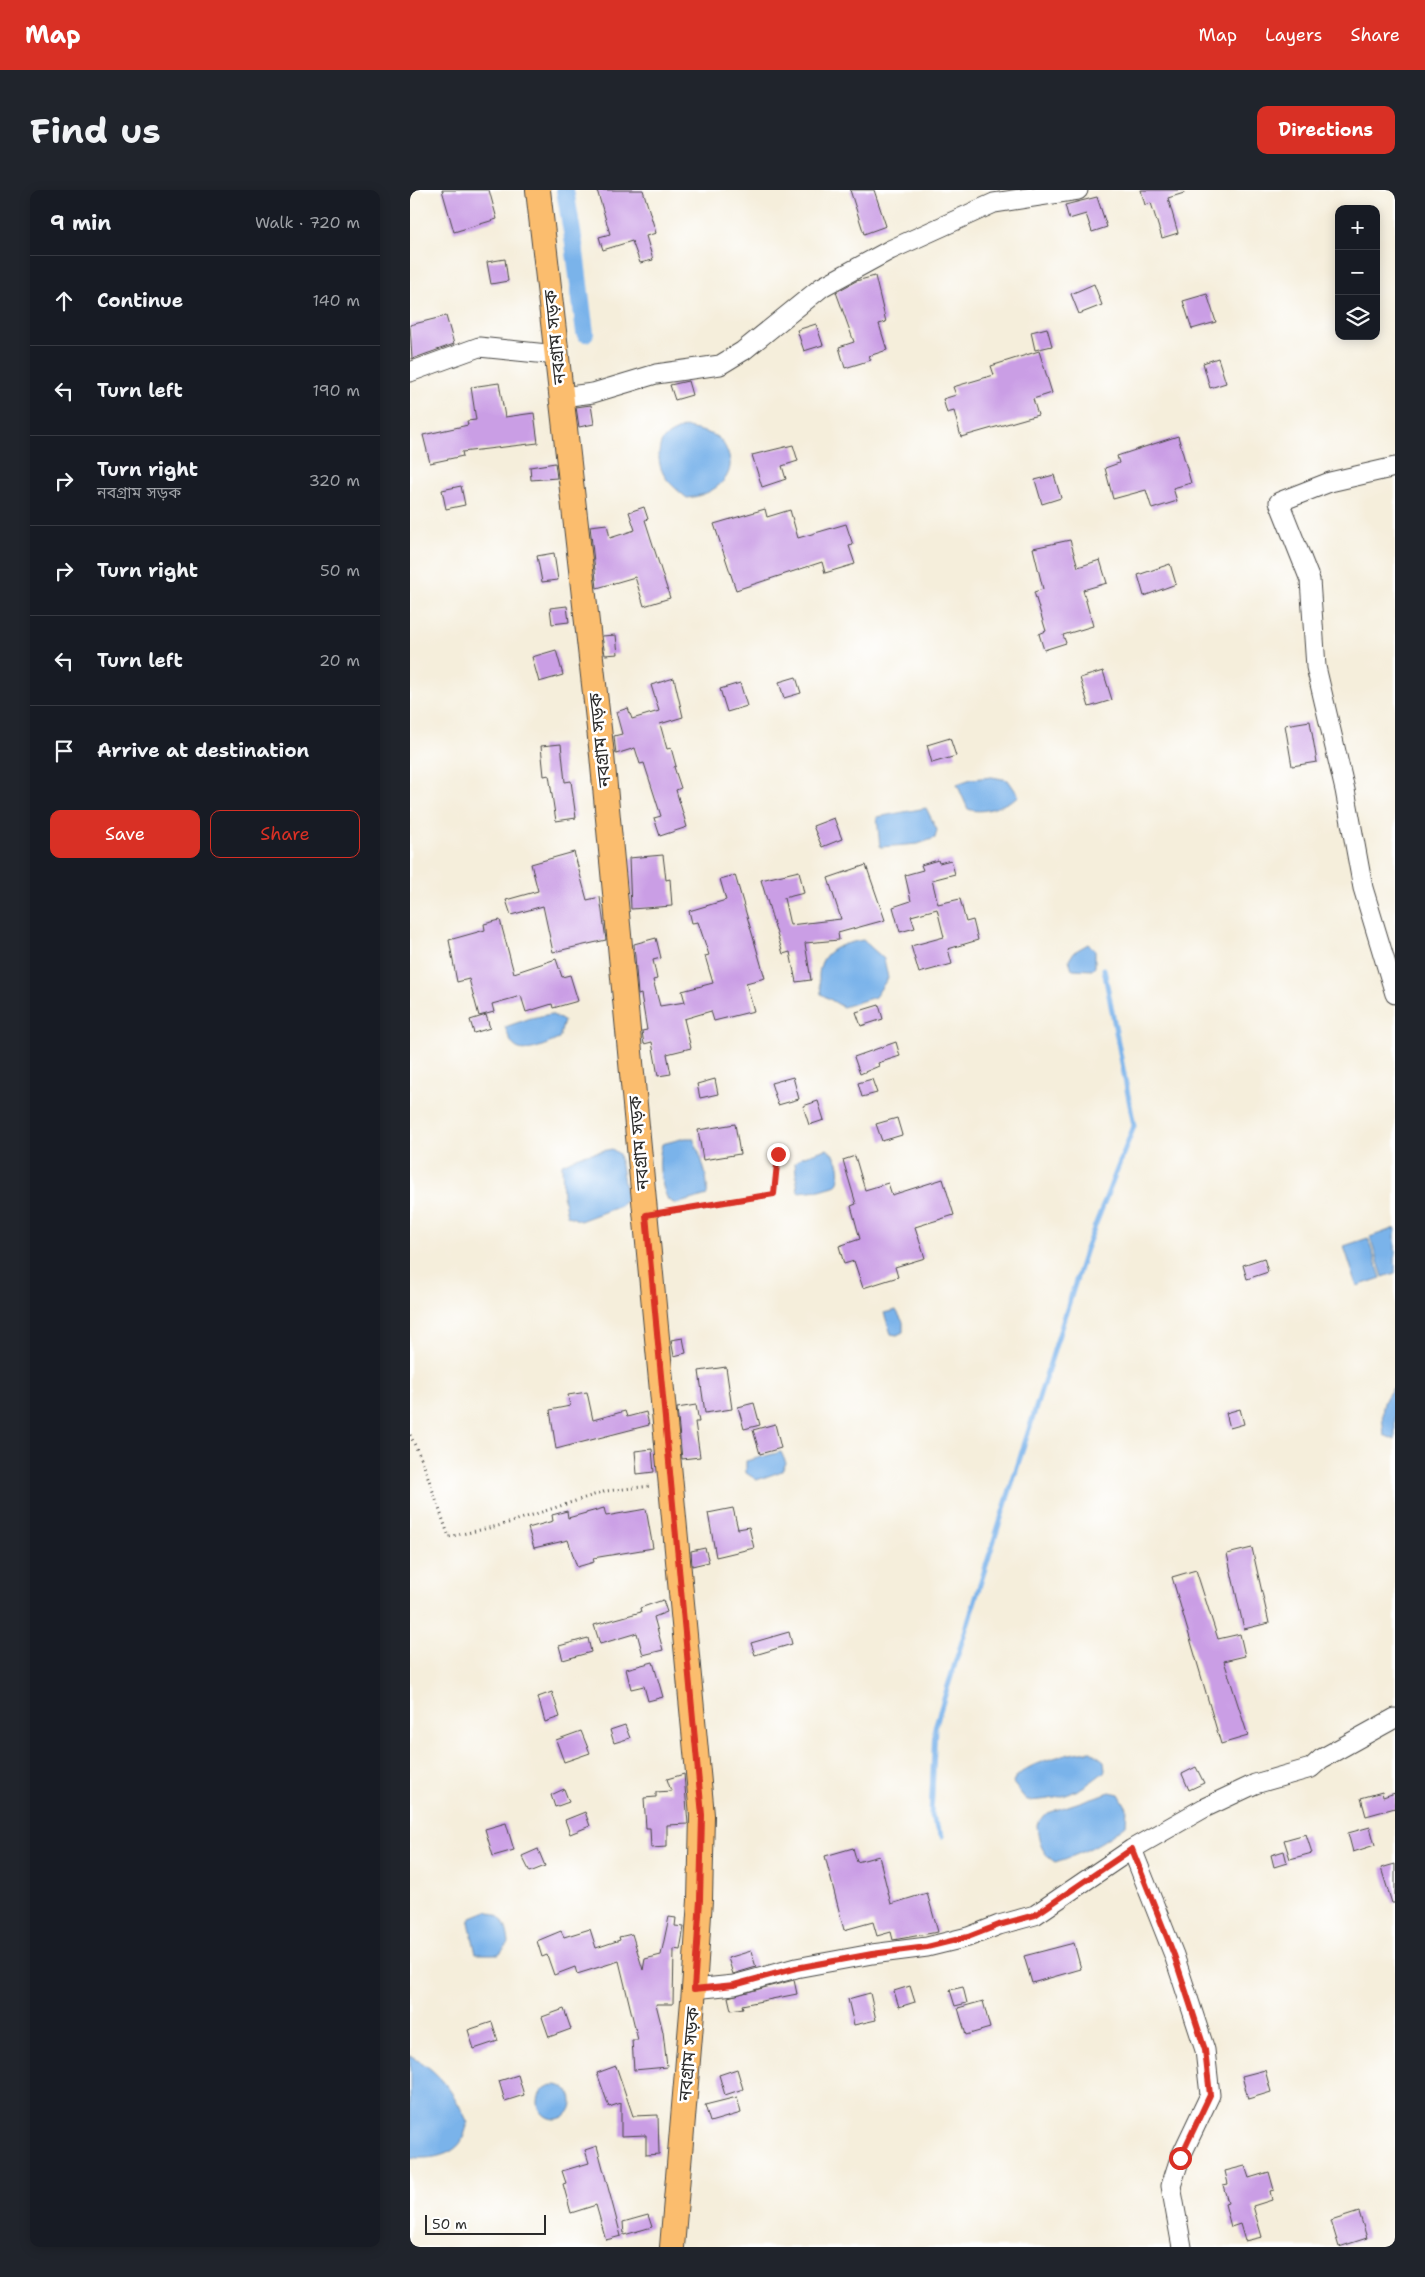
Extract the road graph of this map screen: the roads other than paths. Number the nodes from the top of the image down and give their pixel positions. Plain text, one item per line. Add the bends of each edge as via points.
1 (538, 190) edge
2 (1078, 190) edge
3 (557, 355) junction
4 (410, 372) edge
5 (562, 397) junction
6 (1395, 467) edge
7 (1395, 994) edge
8 (1395, 1718) edge
9 (1132, 1849) junction
10 (694, 1989) junction
11 (672, 2247) edge
12 (1182, 2247) edge

1 - 3 main road, নবগ্রাম সড়ক
2 - 5 street via 994,203 890,250 822,287 743,351 720,365 656,374 593,393
3 - 4 street via 480,347
3 - 5 main road, নবগ্রাম সড়ক
5 - 10 main road, নবগ্রাম সড়ক via 602,754 702,1815
6 - 7 street via 1330,482 1279,502 1310,580 1316,668 1345,790 1363,888
8 - 9 street via 1311,1768 1255,1784 1204,1808
9 - 10 street via 1035,1915 968,1937 927,1947 796,1968 734,1985
9 - 12 street via 1174,1955 1205,2050 1210,2095 1180,2158 1171,2186
10 - 11 main road, নবগ্রাম সড়ক

